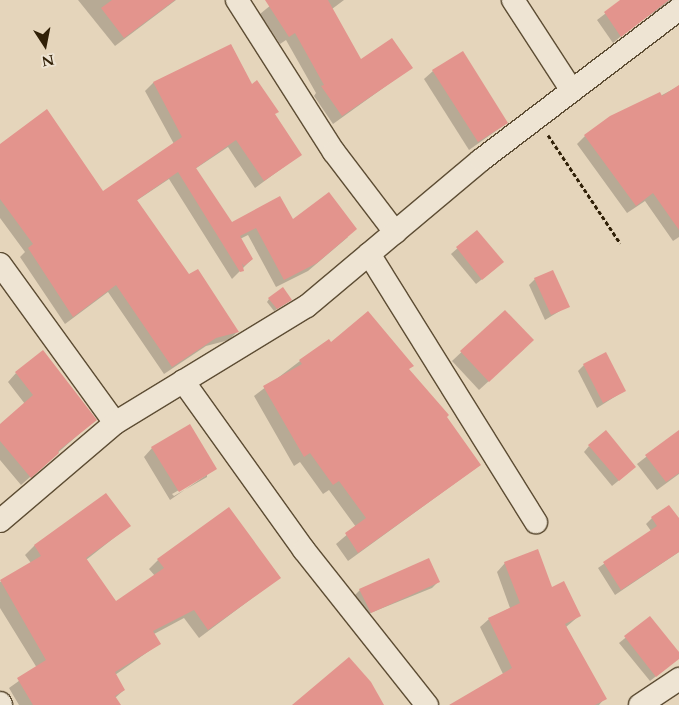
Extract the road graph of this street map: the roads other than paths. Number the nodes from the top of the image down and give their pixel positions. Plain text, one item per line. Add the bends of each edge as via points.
1 (238, 0) edge
2 (513, 0) edge
3 (676, 17) edge
4 (572, 91) junction
5 (395, 232) junction
6 (369, 254) junction
7 (0, 264) edge
8 (183, 381) junction
9 (115, 423) junction
10 (0, 521) edge
11 (536, 522) dead end
12 (679, 679) edge
13 (427, 705) edge
14 (640, 705) edge

1 - 5 street via 334,152
2 - 4 street
3 - 4 street
4 - 5 street
5 - 6 street
6 - 8 street via 307,306
6 - 11 street
7 - 9 street
8 - 9 street
8 - 13 street via 304,550
9 - 10 street
12 - 14 street

